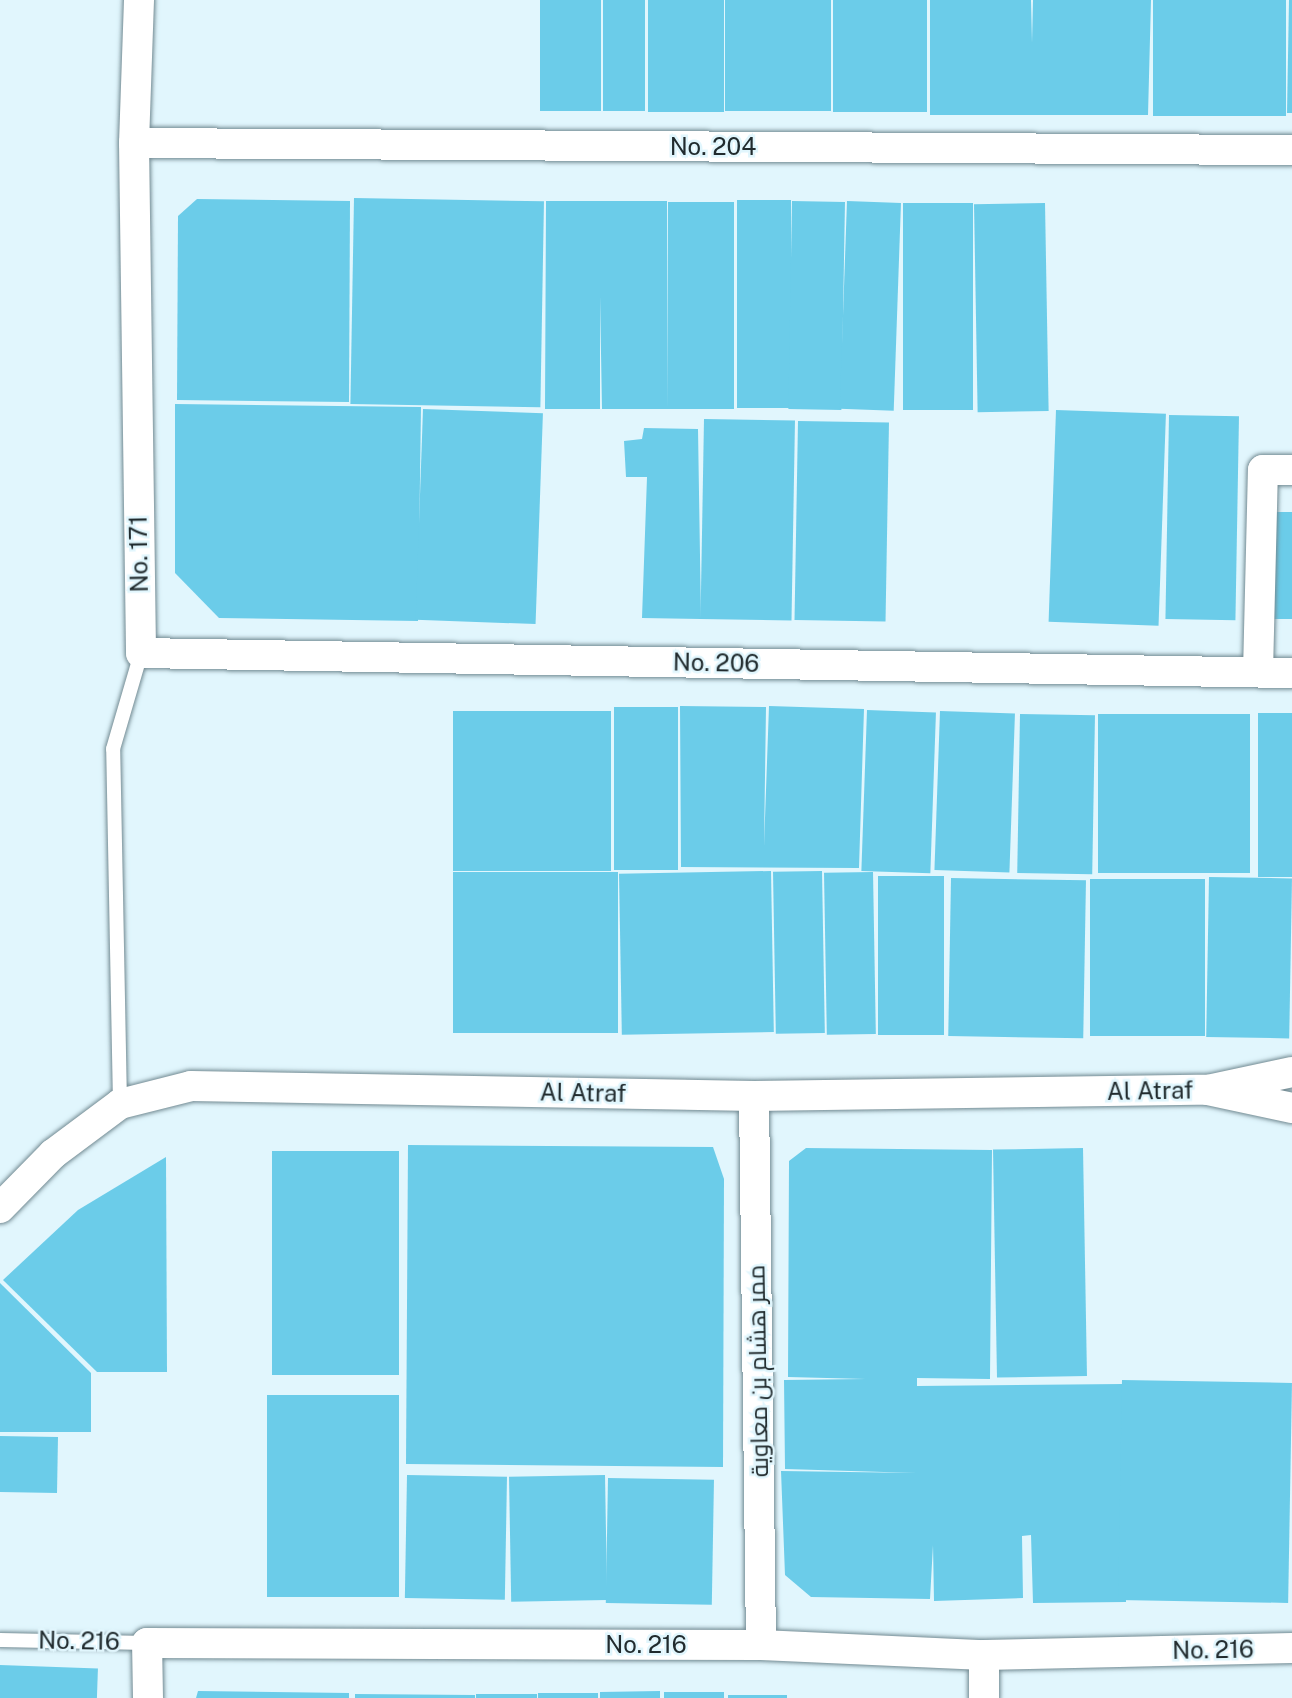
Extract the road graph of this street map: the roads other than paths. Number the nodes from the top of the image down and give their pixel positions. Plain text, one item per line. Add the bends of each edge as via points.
1 (139, 0) edge
2 (134, 144) junction
3 (1292, 150) edge
4 (1292, 470) edge
5 (141, 653) junction
6 (1258, 672) junction
7 (1292, 673) edge
8 (1292, 1072) edge
9 (1208, 1090) junction
10 (754, 1096) junction
11 (120, 1104) junction
12 (1292, 1108) edge
13 (0, 1208) edge
14 (0, 1640) edge
15 (147, 1643) junction
16 (761, 1645) junction
17 (1292, 1648) edge
18 (985, 1655) junction
19 (148, 1698) edge
20 (984, 1698) edge

1 - 2 street, No. 171
2 - 3 street, No. 204
2 - 5 street, No. 171
4 - 6 street via 1263,470
5 - 6 street, No. 206
5 - 11 lane, No. 171 via 113,749
6 - 7 street, No. 206
8 - 9 street, Al Atraf
9 - 10 street, Al Atraf
9 - 12 street, Al Atraf
10 - 11 street, Al Atraf via 191,1086
10 - 16 street, ممر هشام بن معاوية
11 - 13 street, Al Atraf via 53,1154
14 - 15 lane, No. 216
15 - 16 street, No. 216
15 - 19 street
16 - 18 street, No. 216
17 - 18 street, No. 216
18 - 20 street

